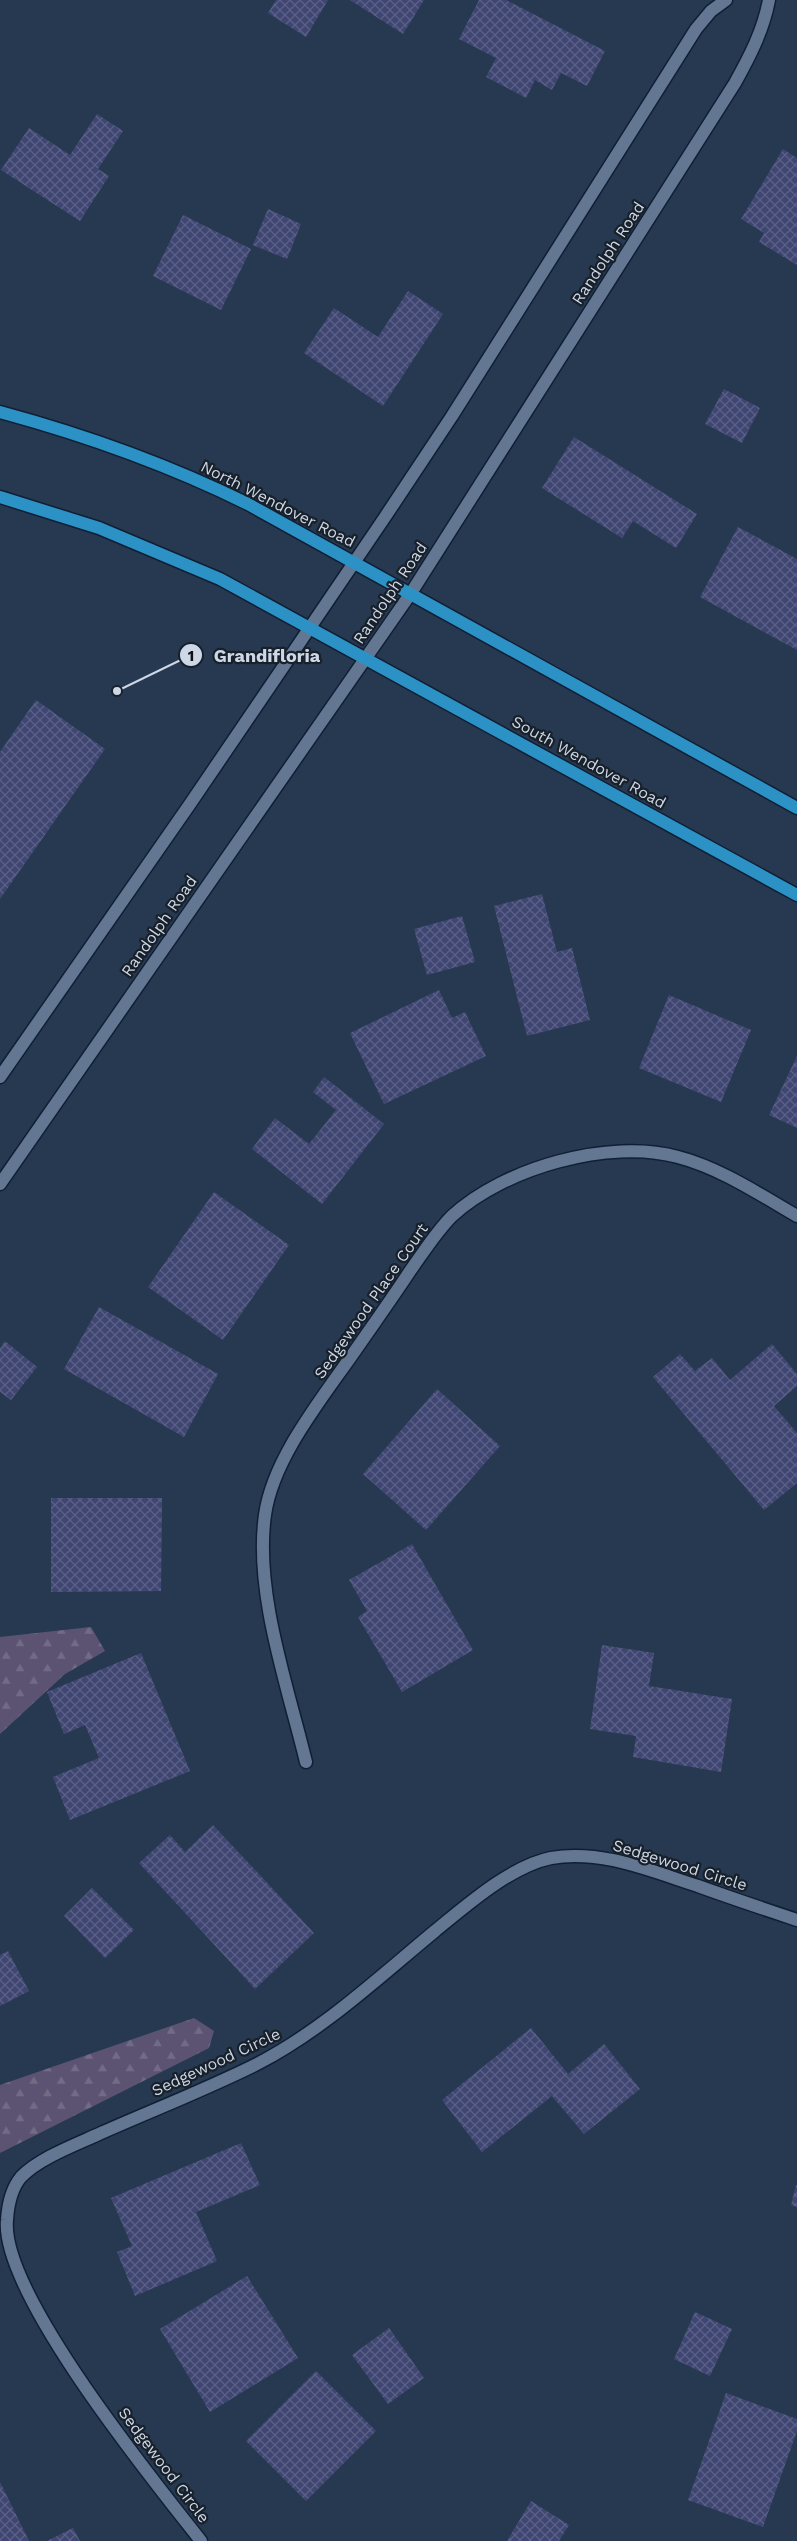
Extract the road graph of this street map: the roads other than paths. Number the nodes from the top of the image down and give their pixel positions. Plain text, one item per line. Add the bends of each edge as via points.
1 (726, 0) edge
2 (769, 0) edge
3 (0, 412) edge
4 (0, 497) edge
5 (355, 562) junction
6 (411, 593) junction
7 (310, 627) junction
8 (365, 658) junction
9 (797, 808) edge
10 (797, 895) edge
11 (0, 1077) edge
12 (0, 1184) edge
13 (797, 1216) edge
14 (306, 1762) dead end
15 (797, 1920) edge
16 (4, 2209) edge
17 (201, 2541) edge

1 - 5 main road via 711,11 696,29 452,416
2 - 6 main road, Randolph Road via 754,50 735,83
3 - 5 main road, North Wendover Road via 89,438 216,488
4 - 7 main road via 99,528 157,552 220,579
5 - 6 main road, North Wendover Road
5 - 7 main road
6 - 8 main road, Randolph Road
6 - 9 main road, North Wendover Road
7 - 8 main road
7 - 11 main road
8 - 10 main road, South Wendover Road
8 - 12 main road, Randolph Road
13 - 14 main road, Sedgewood Place Court via 712,1170 678,1157 652,1152 592,1153 530,1170 479,1196 451,1217 425,1249 308,1419 276,1479 265,1514 264,1583
15 - 16 main road, Sedgewood Circle via 600,1857 547,1859 512,1874 464,1908 307,2036 257,2064 71,2147 30,2169 20,2179
16 - 17 main road, Sedgewood Circle via 8,2247 34,2308 108,2418

